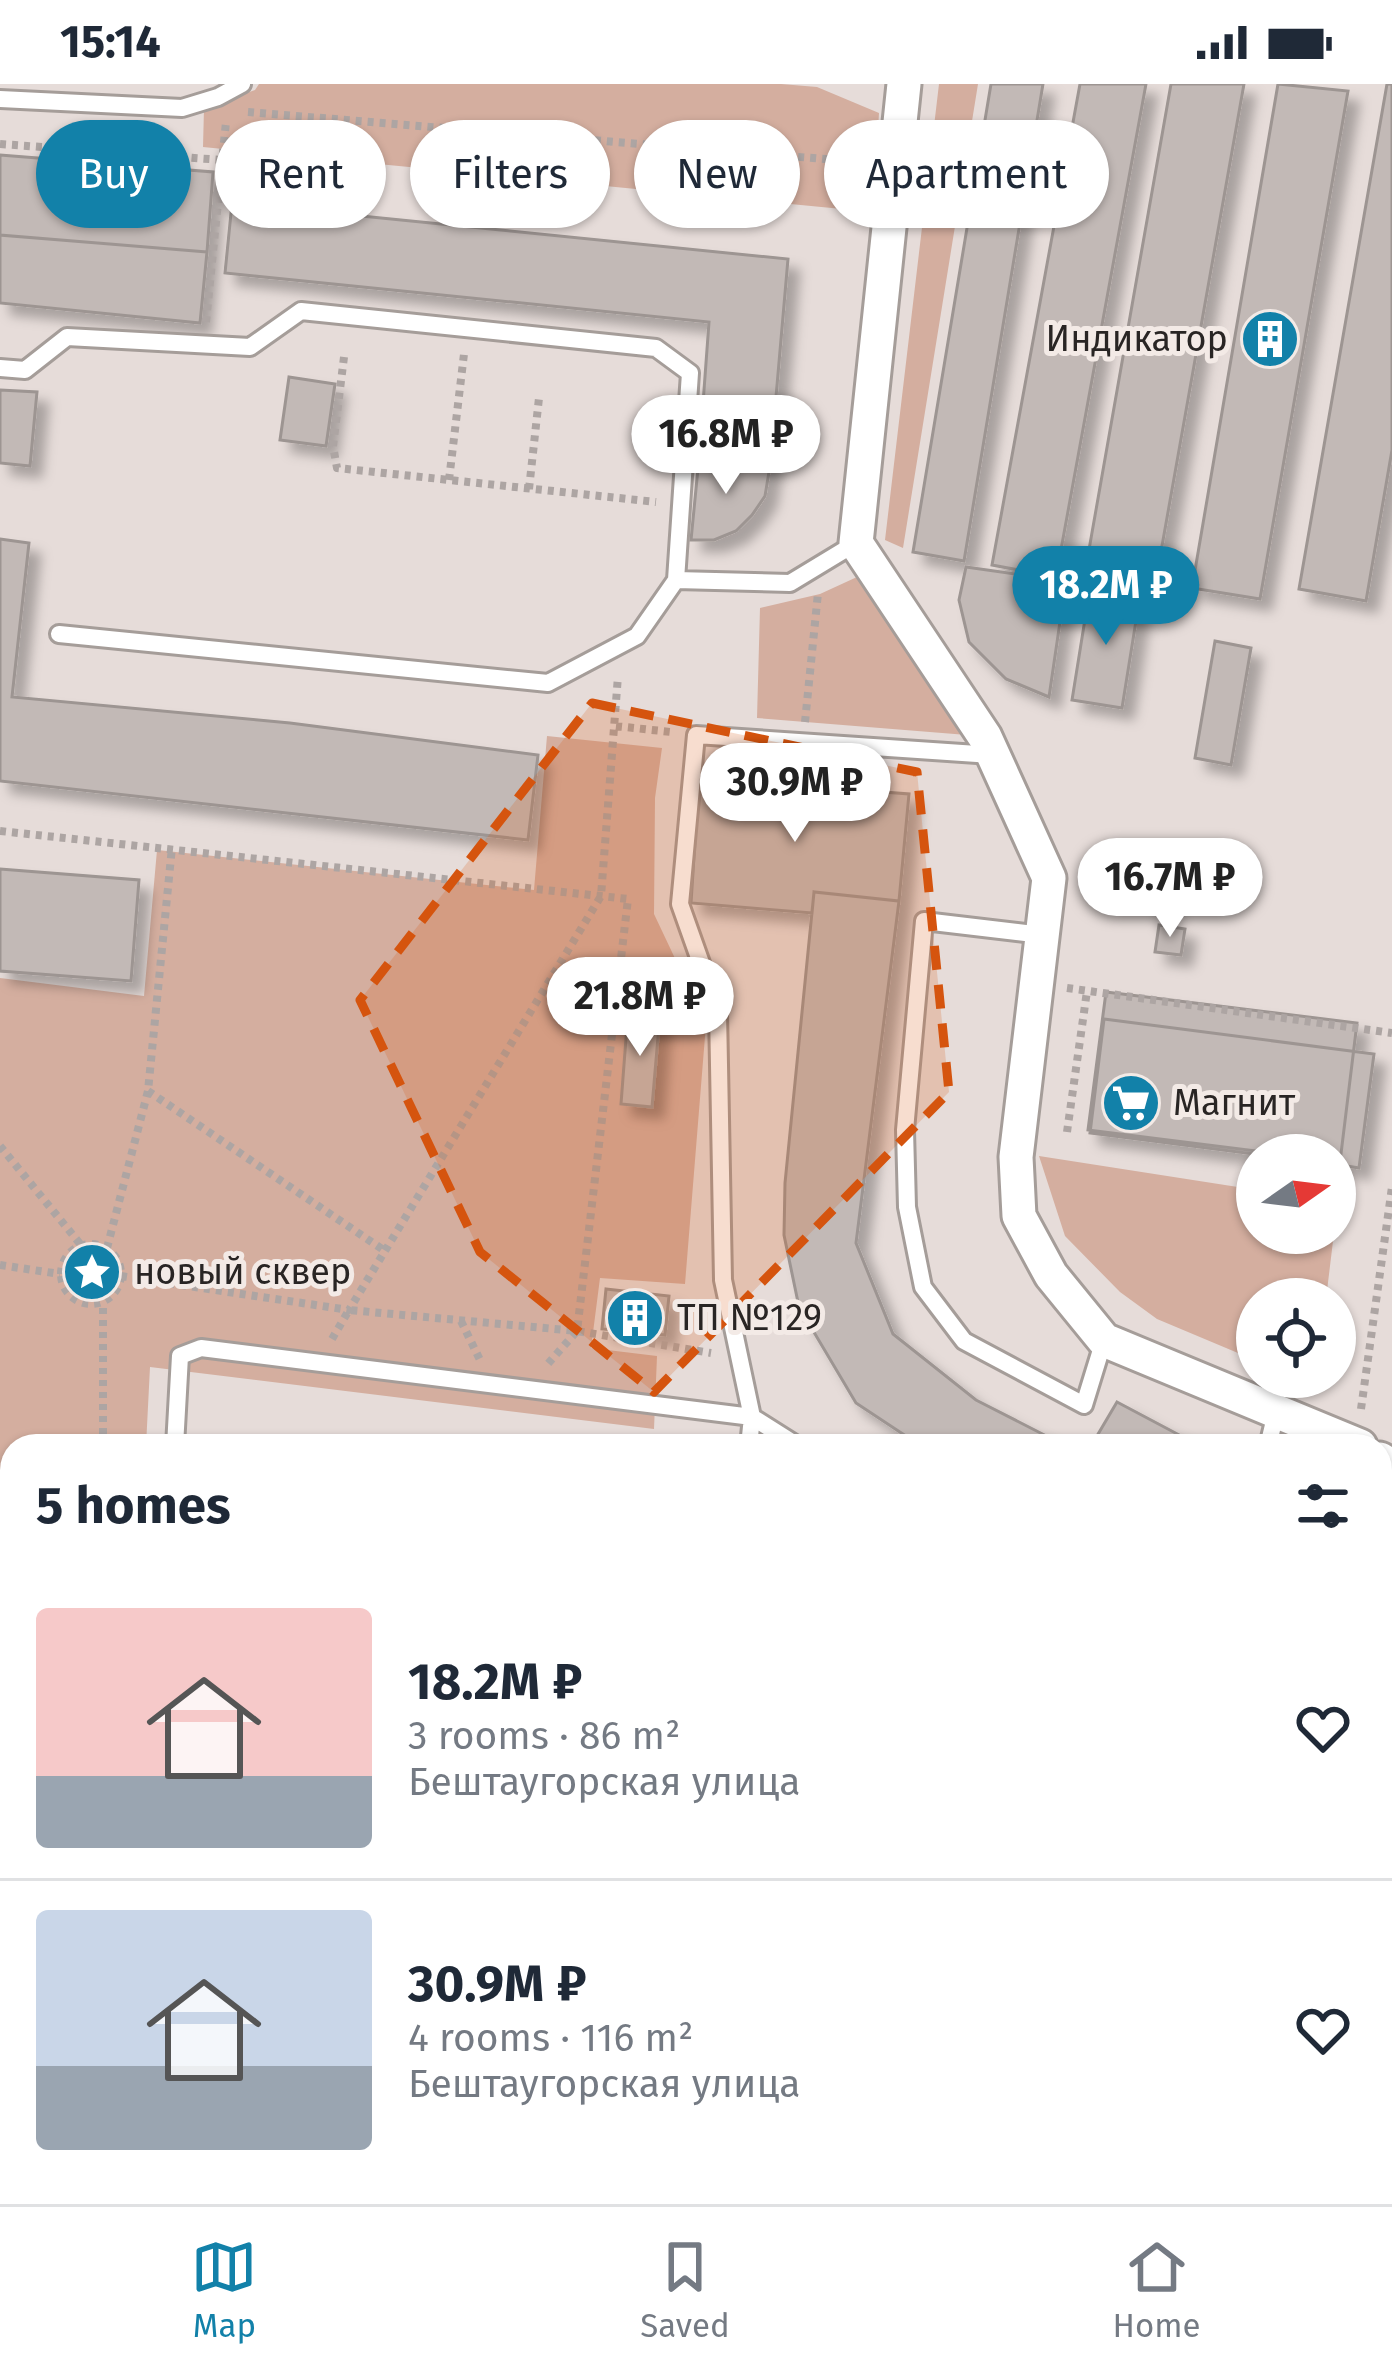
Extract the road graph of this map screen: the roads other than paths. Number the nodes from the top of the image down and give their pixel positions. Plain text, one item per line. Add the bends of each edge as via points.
1 (242, 84) edge
2 (904, 84) edge
3 (0, 99) edge
4 (0, 368) edge
5 (856, 543) junction
6 (676, 580) junction
7 (59, 634) dead end
8 (993, 754) junction
9 (1042, 935) junction
10 (1104, 1340) junction
11 (752, 1417) junction
12 (1272, 1430) edge
13 (177, 1434) edge
14 (750, 1434) edge
15 (779, 1434) edge

1 - 3 lane via 182,108
2 - 5 street
4 - 6 lane via 25,370 67,337 250,346 301,311 656,348 690,373
5 - 6 lane via 790,583
5 - 8 street
6 - 7 lane via 637,636 548,682
8 - 9 street via 1049,878
8 - 11 lane via 696,735 680,904 718,1011 723,1280
9 - 10 street via 1016,1157 1019,1216 1051,1275
9 - 10 lane via 924,921 905,1130 907,1207 923,1287 964,1341 1084,1405
10 - 12 street
11 - 13 lane via 201,1348 180,1356
11 - 14 lane
11 - 15 lane

